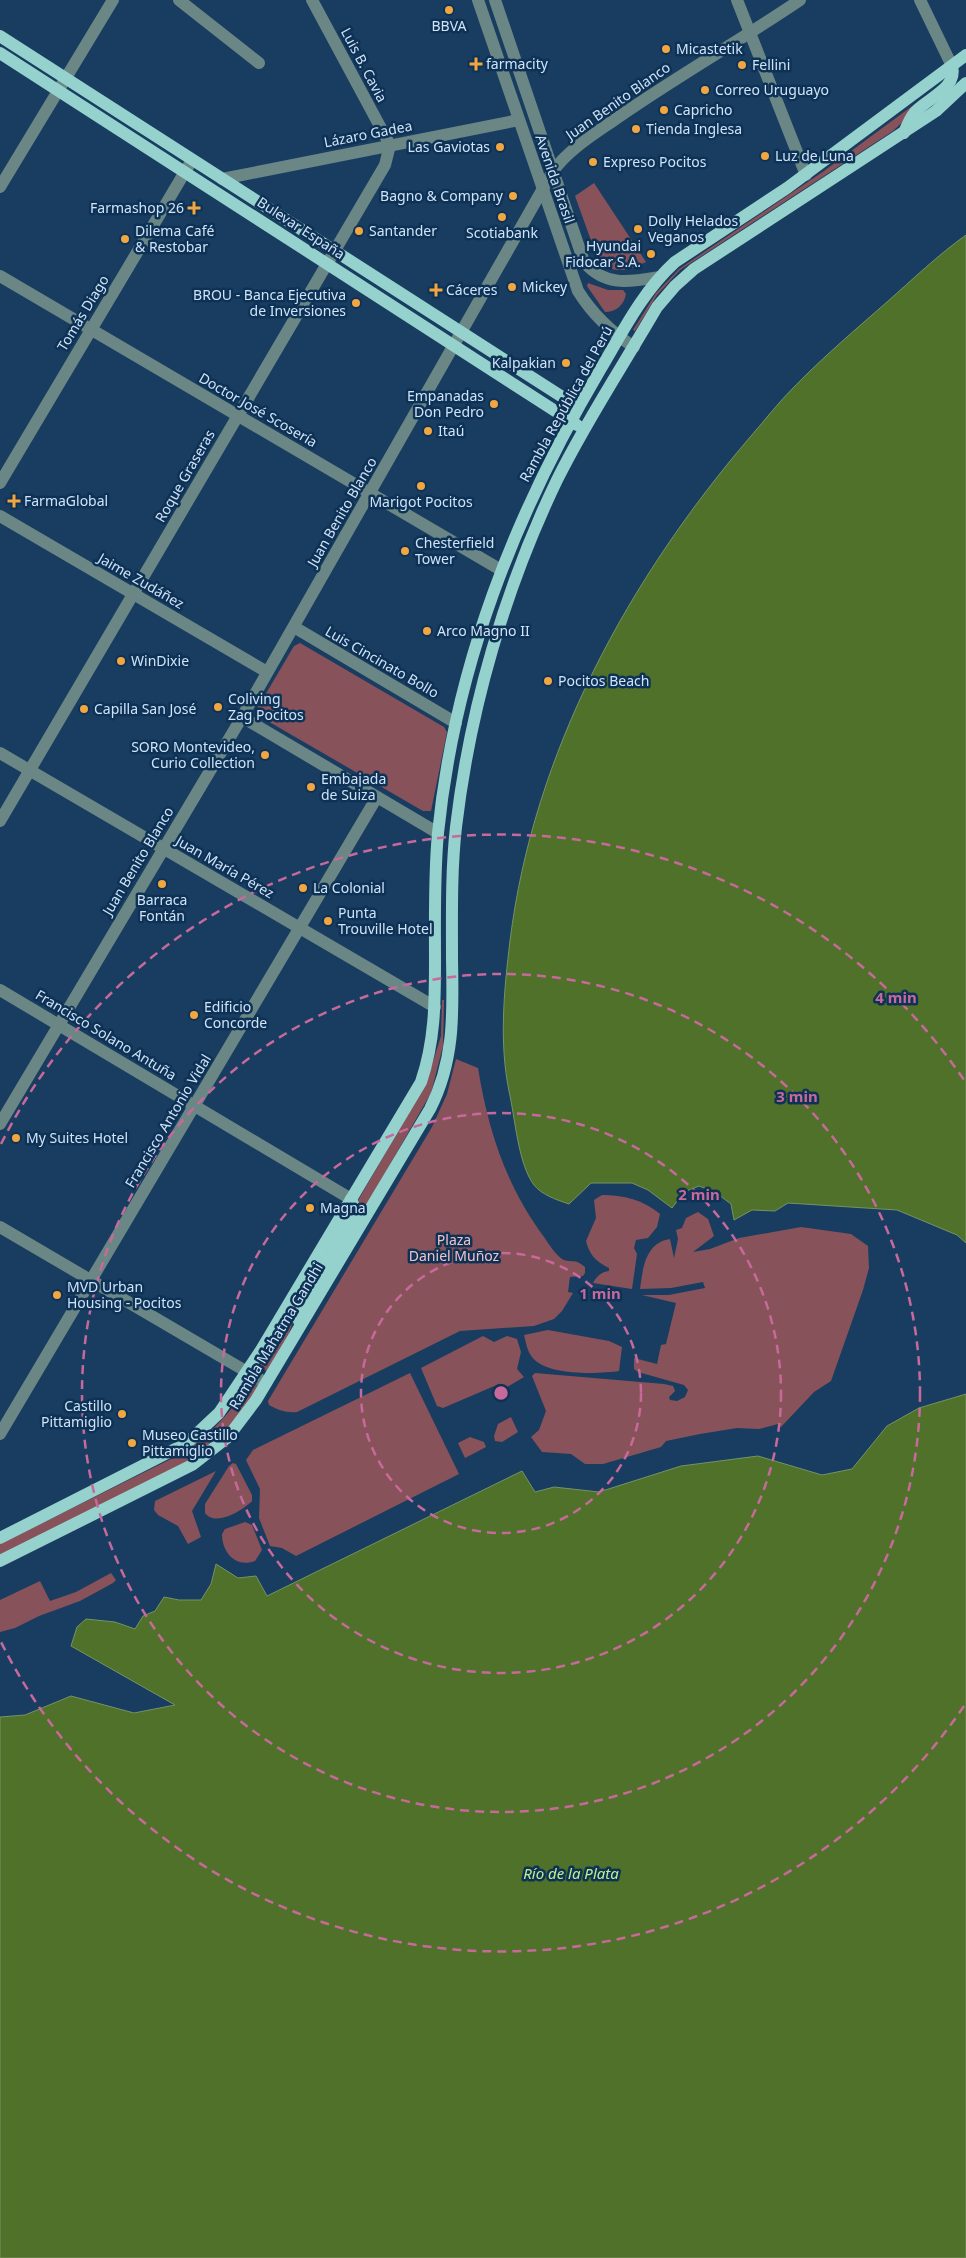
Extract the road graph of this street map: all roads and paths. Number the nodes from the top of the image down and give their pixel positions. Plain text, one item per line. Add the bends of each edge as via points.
1 (113, 0) edge
2 (178, 0) edge
3 (312, 0) edge
4 (495, 0) edge
5 (737, 0) edge
6 (800, 0) edge
7 (920, 0) edge
8 (482, 2) edge
9 (751, 34) junction
10 (0, 36) edge
11 (0, 53) edge
12 (966, 55) edge
13 (259, 63) dead end
14 (952, 66) junction
15 (65, 77) junction
16 (966, 84) edge
17 (58, 89) junction
18 (519, 120) junction
19 (904, 132) junction
20 (390, 145) junction
21 (188, 165) junction
22 (553, 171) junction
23 (806, 175) junction
24 (222, 179) junction
25 (0, 187) edge
26 (542, 191) junction
27 (331, 257) junction
28 (0, 276) edge
29 (659, 277) junction
30 (90, 329) junction
31 (462, 332) junction
32 (619, 338) junction
33 (454, 344) junction
34 (634, 347) junction
35 (578, 407) junction
36 (237, 415) junction
37 (570, 421) junction
38 (585, 430) junction
39 (0, 483) edge
40 (370, 493) junction
41 (0, 516) edge
42 (501, 570) junction
43 (134, 594) junction
44 (294, 628) junction
45 (267, 672) junction
46 (242, 717) junction
47 (456, 723) junction
48 (0, 753) edge
49 (30, 771) junction
50 (377, 797) junction
51 (0, 821) edge
52 (438, 833) junction
53 (163, 848) junction
54 (300, 928) junction
55 (0, 990) edge
56 (434, 1007) junction
57 (59, 1025) junction
58 (194, 1105) junction
59 (0, 1124) edge
60 (351, 1200) junction
61 (0, 1227) edge
62 (90, 1281) junction
63 (298, 1331) junction
64 (247, 1372) junction
65 (266, 1383) junction
66 (0, 1434) edge
67 (0, 1538) edge
68 (0, 1561) edge

1 - 15 street
2 - 13 street
3 - 20 street, Luis B. Cavia
4 - 22 street, Avenida Brasil
5 - 9 street
6 - 9 street, Juan Benito Blanco
7 - 14 street
8 - 18 street, Avenida Brasil
9 - 22 street, Juan Benito Blanco via 643,100 576,147
9 - 23 street
10 - 15 main road, Bulevar España
11 - 17 main road, Bulevar España
12 - 14 main road, Rambla República del Perú
14 - 19 main road via 954,72 950,83 914,114
14 - 23 main road, Rambla República del Perú
15 - 17 street
15 - 21 main road, Bulevar España
16 - 19 main road via 936,111
17 - 21 main road, Bulevar España
17 - 25 street
18 - 20 street, Lázaro Gadea
18 - 26 street, Avenida Brasil
19 - 34 main road via 684,277 658,307
20 - 24 street, Lázaro Gadea
20 - 27 street, Roque Graseras via 385,165
21 - 24 main road, Bulevar España
21 - 27 main road, Bulevar España
21 - 30 street, Tomás Diago
22 - 26 street, Juan Benito Blanco
22 - 29 street, Avenida Brasil via 580,252 589,268 601,277 617,282
23 - 29 main road, Rambla República del Perú via 675,262
24 - 27 main road, Bulevar España
26 - 31 street, Juan Benito Blanco
26 - 32 street, Avenida Brasil via 578,291 598,319
27 - 31 main road, Bulevar España
27 - 33 main road, Bulevar España
27 - 36 street, Roque Graseras
28 - 30 street, Doctor José Scosería
29 - 32 main road, Rambla República del Perú
30 - 36 street, Doctor José Scosería
30 - 39 street, Tomás Diago
31 - 33 street, Juan Benito Blanco
31 - 35 main road, Bulevar España
32 - 34 street, Avenida Brasil
32 - 35 main road, Rambla República del Perú
33 - 37 main road, Bulevar España
33 - 40 street, Juan Benito Blanco
34 - 38 main road
35 - 37 main road, Rambla República del Perú
36 - 40 street, Doctor José Scosería
36 - 43 street, Roque Graseras
37 - 38 main road, Bulevar España
37 - 42 main road, Rambla República del Perú via 542,473
38 - 63 main road, Rambla Mahatma Gandhi via 557,480 522,561 477,708 456,827 452,899 453,1028 443,1075 430,1109
40 - 42 street, Doctor José Scosería
40 - 44 street, Juan Benito Blanco
41 - 43 street, Jaime Zudáñez
42 - 47 main road, Rambla República del Perú via 474,649
43 - 45 street, Jaime Zudáñez
43 - 49 street, Roque Graseras
44 - 45 street, Juan Benito Blanco
44 - 47 street, Luis Cincinato Bollo
45 - 46 street, Juan Benito Blanco
46 - 50 street
46 - 53 street, Juan Benito Blanco
47 - 52 main road, Rambla República del Perú
48 - 49 street, Juan María Pérez
49 - 51 street, Roque Graseras
49 - 53 street, Juan María Pérez
50 - 52 street
50 - 54 street, Francisco Antonio Vidal
52 - 56 main road, Rambla República del Perú
53 - 54 street, Juan María Pérez
53 - 57 street, Juan Benito Blanco
54 - 56 street, Juan María Pérez
54 - 58 street, Francisco Antonio Vidal
55 - 57 street, Francisco Solano Antuña
56 - 60 main road, Rambla República del Perú via 432,1047 421,1082
57 - 58 street, Francisco Solano Antuña
57 - 59 street, Juan Benito Blanco
58 - 60 street, Francisco Solano Antuña
58 - 62 street, Francisco Antonio Vidal
60 - 63 main road via 354,1216 304,1301
60 - 64 main road, Rambla Mahatma Gandhi
61 - 62 street
62 - 64 street
62 - 66 street, Francisco Antonio Vidal
63 - 65 main road, Rambla Mahatma Gandhi
64 - 65 street
64 - 67 main road, Rambla Mahatma Gandhi via 219,1413 187,1442
65 - 68 main road, Rambla Mahatma Gandhi via 239,1424 205,1456

